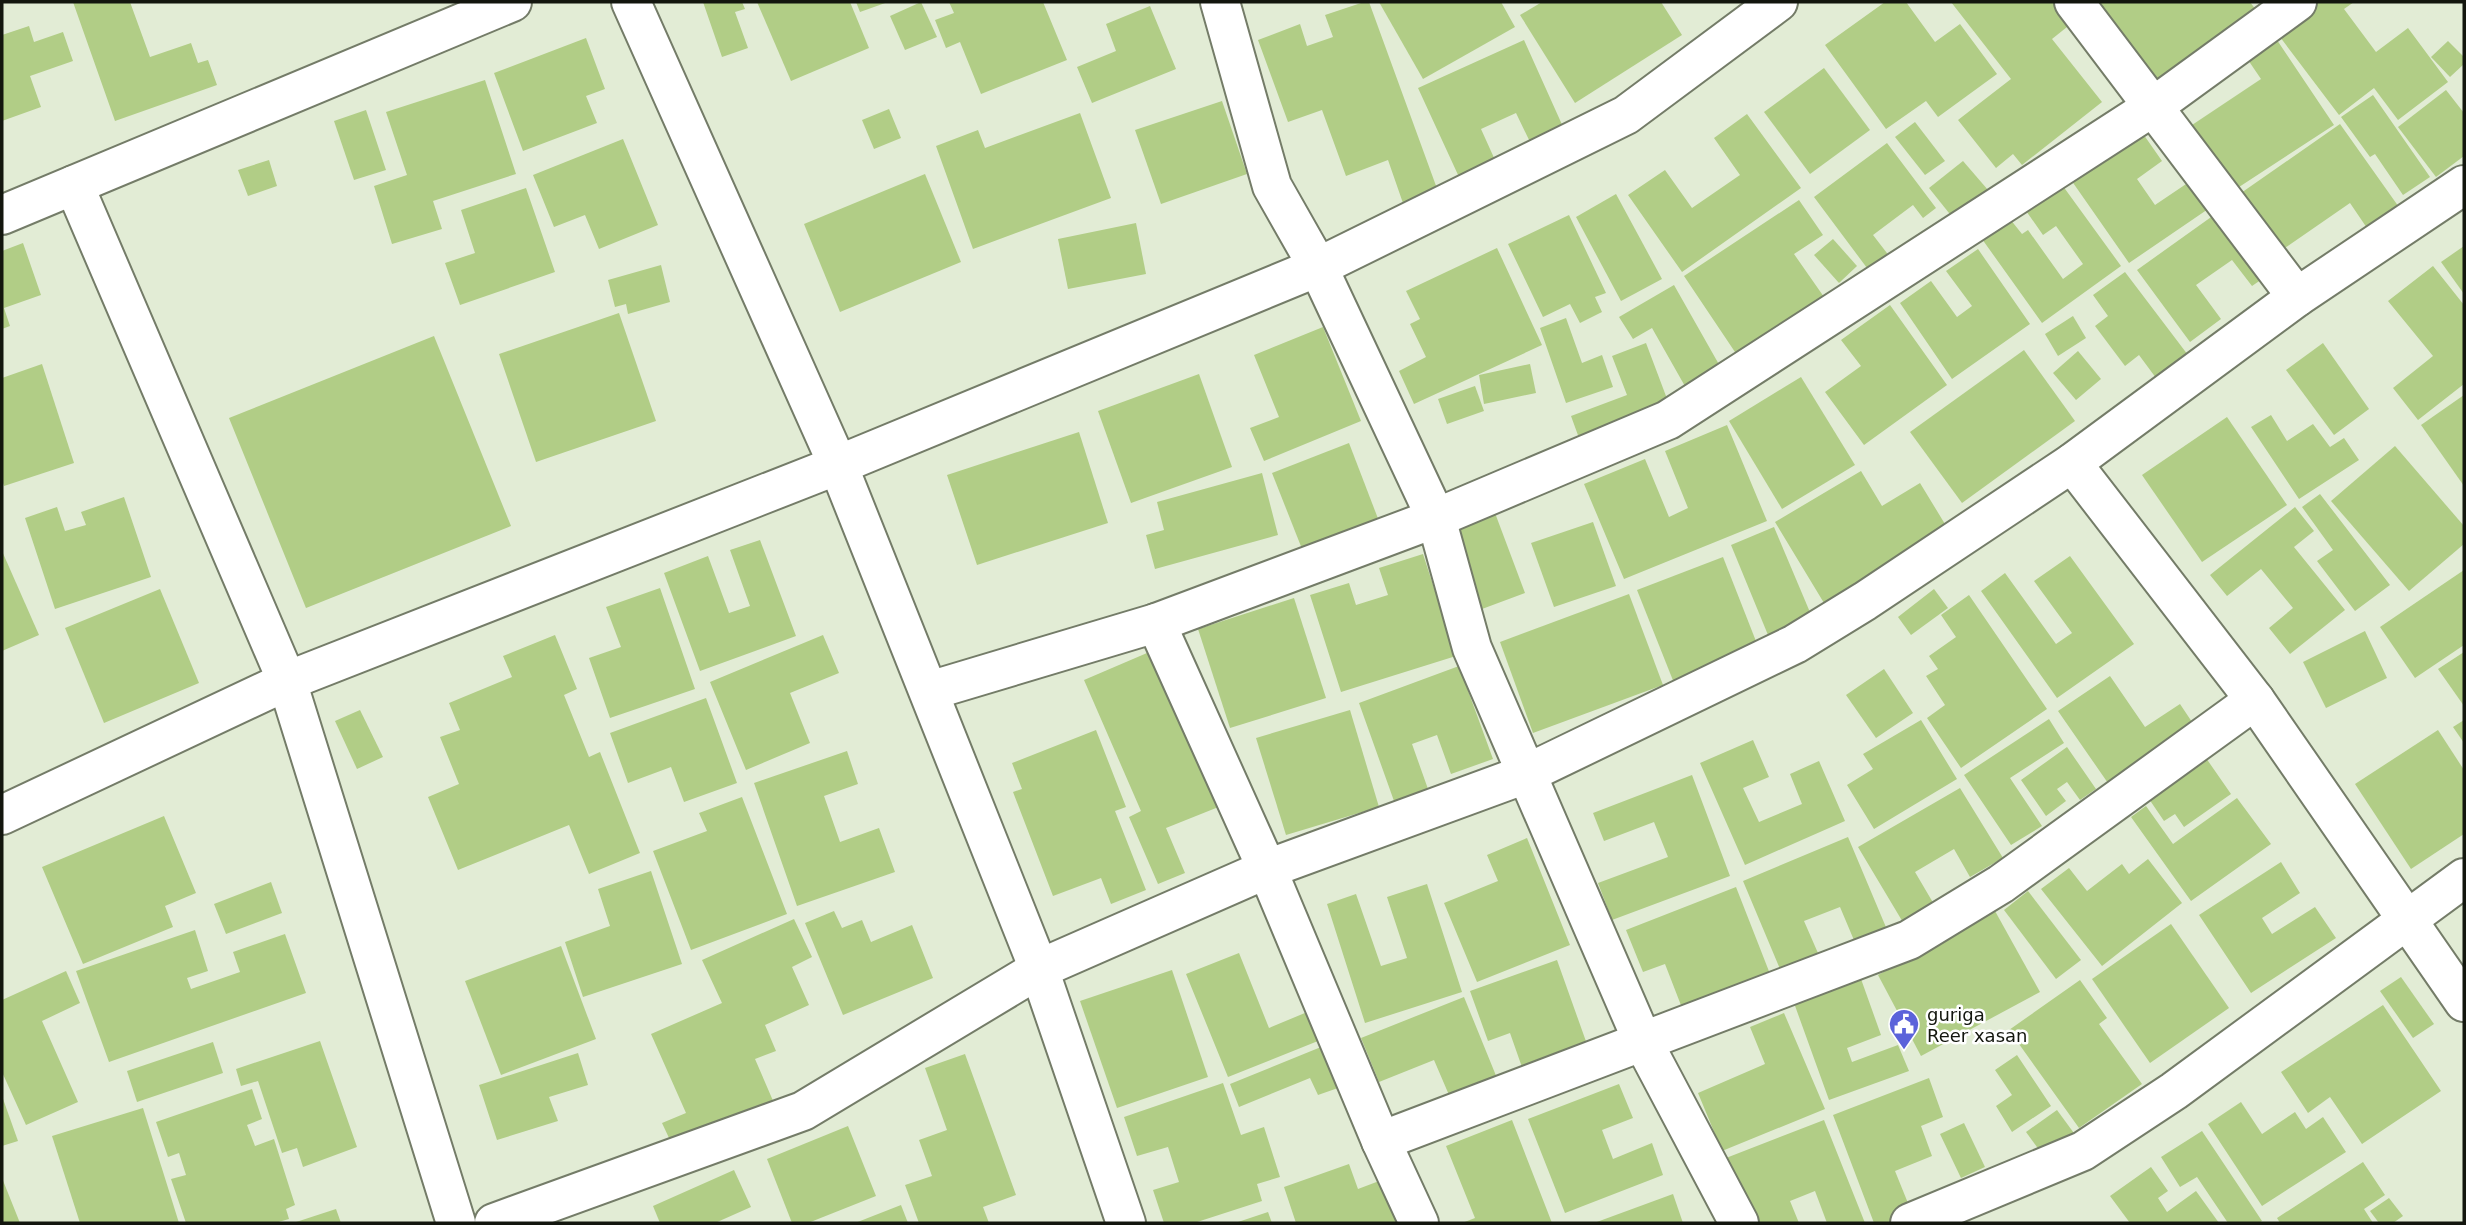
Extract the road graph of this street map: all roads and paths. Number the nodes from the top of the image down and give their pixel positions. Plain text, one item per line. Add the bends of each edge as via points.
1 (512, 2) edge
2 (631, 2) edge
3 (1778, 2) edge
4 (2074, 2) edge
5 (2297, 2) edge
6 (1224, 3) edge
7 (2154, 106) junction
8 (74, 185) junction
9 (2464, 185) edge
10 (2, 215) edge
11 (1318, 267) junction
12 (2297, 297) junction
13 (2072, 463) junction
14 (838, 465) junction
15 (1436, 518) junction
16 (1156, 623) junction
17 (287, 681) junction
18 (929, 691) junction
19 (2255, 700) junction
20 (1526, 774) junction
21 (2, 815) edge
22 (1268, 869) junction
23 (2464, 878) edge
24 (2408, 920) junction
25 (1039, 969) junction
26 (2464, 1002) edge
27 (1643, 1042) junction
28 (1381, 1141) junction
29 (456, 1223) edge
30 (494, 1223) edge
31 (1126, 1223) edge
32 (1419, 1223) edge
33 (1739, 1223) edge
34 (1910, 1223) edge

1 - 8 street
2 - 14 street
3 - 11 street via 1626,115
4 - 7 street
5 - 7 street
6 - 11 street via 1272,186
7 - 12 street
7 - 15 street via 1668,420
8 - 10 street
8 - 17 street
9 - 12 street
11 - 14 street
11 - 15 street
12 - 13 street
13 - 19 street
13 - 20 street via 1795,644
14 - 17 street
14 - 18 street
15 - 16 street
15 - 20 street via 1472,648
16 - 18 street
16 - 22 street
17 - 21 street
17 - 29 street
18 - 25 street
19 - 24 street
19 - 27 street via 2001,884 1909,940
20 - 22 street
20 - 27 street
22 - 25 street
22 - 28 street
23 - 24 street
24 - 26 street
24 - 34 street via 2174,1091 2083,1151
25 - 30 street via 803,1111
25 - 31 street
27 - 28 street
27 - 33 street
28 - 32 street

